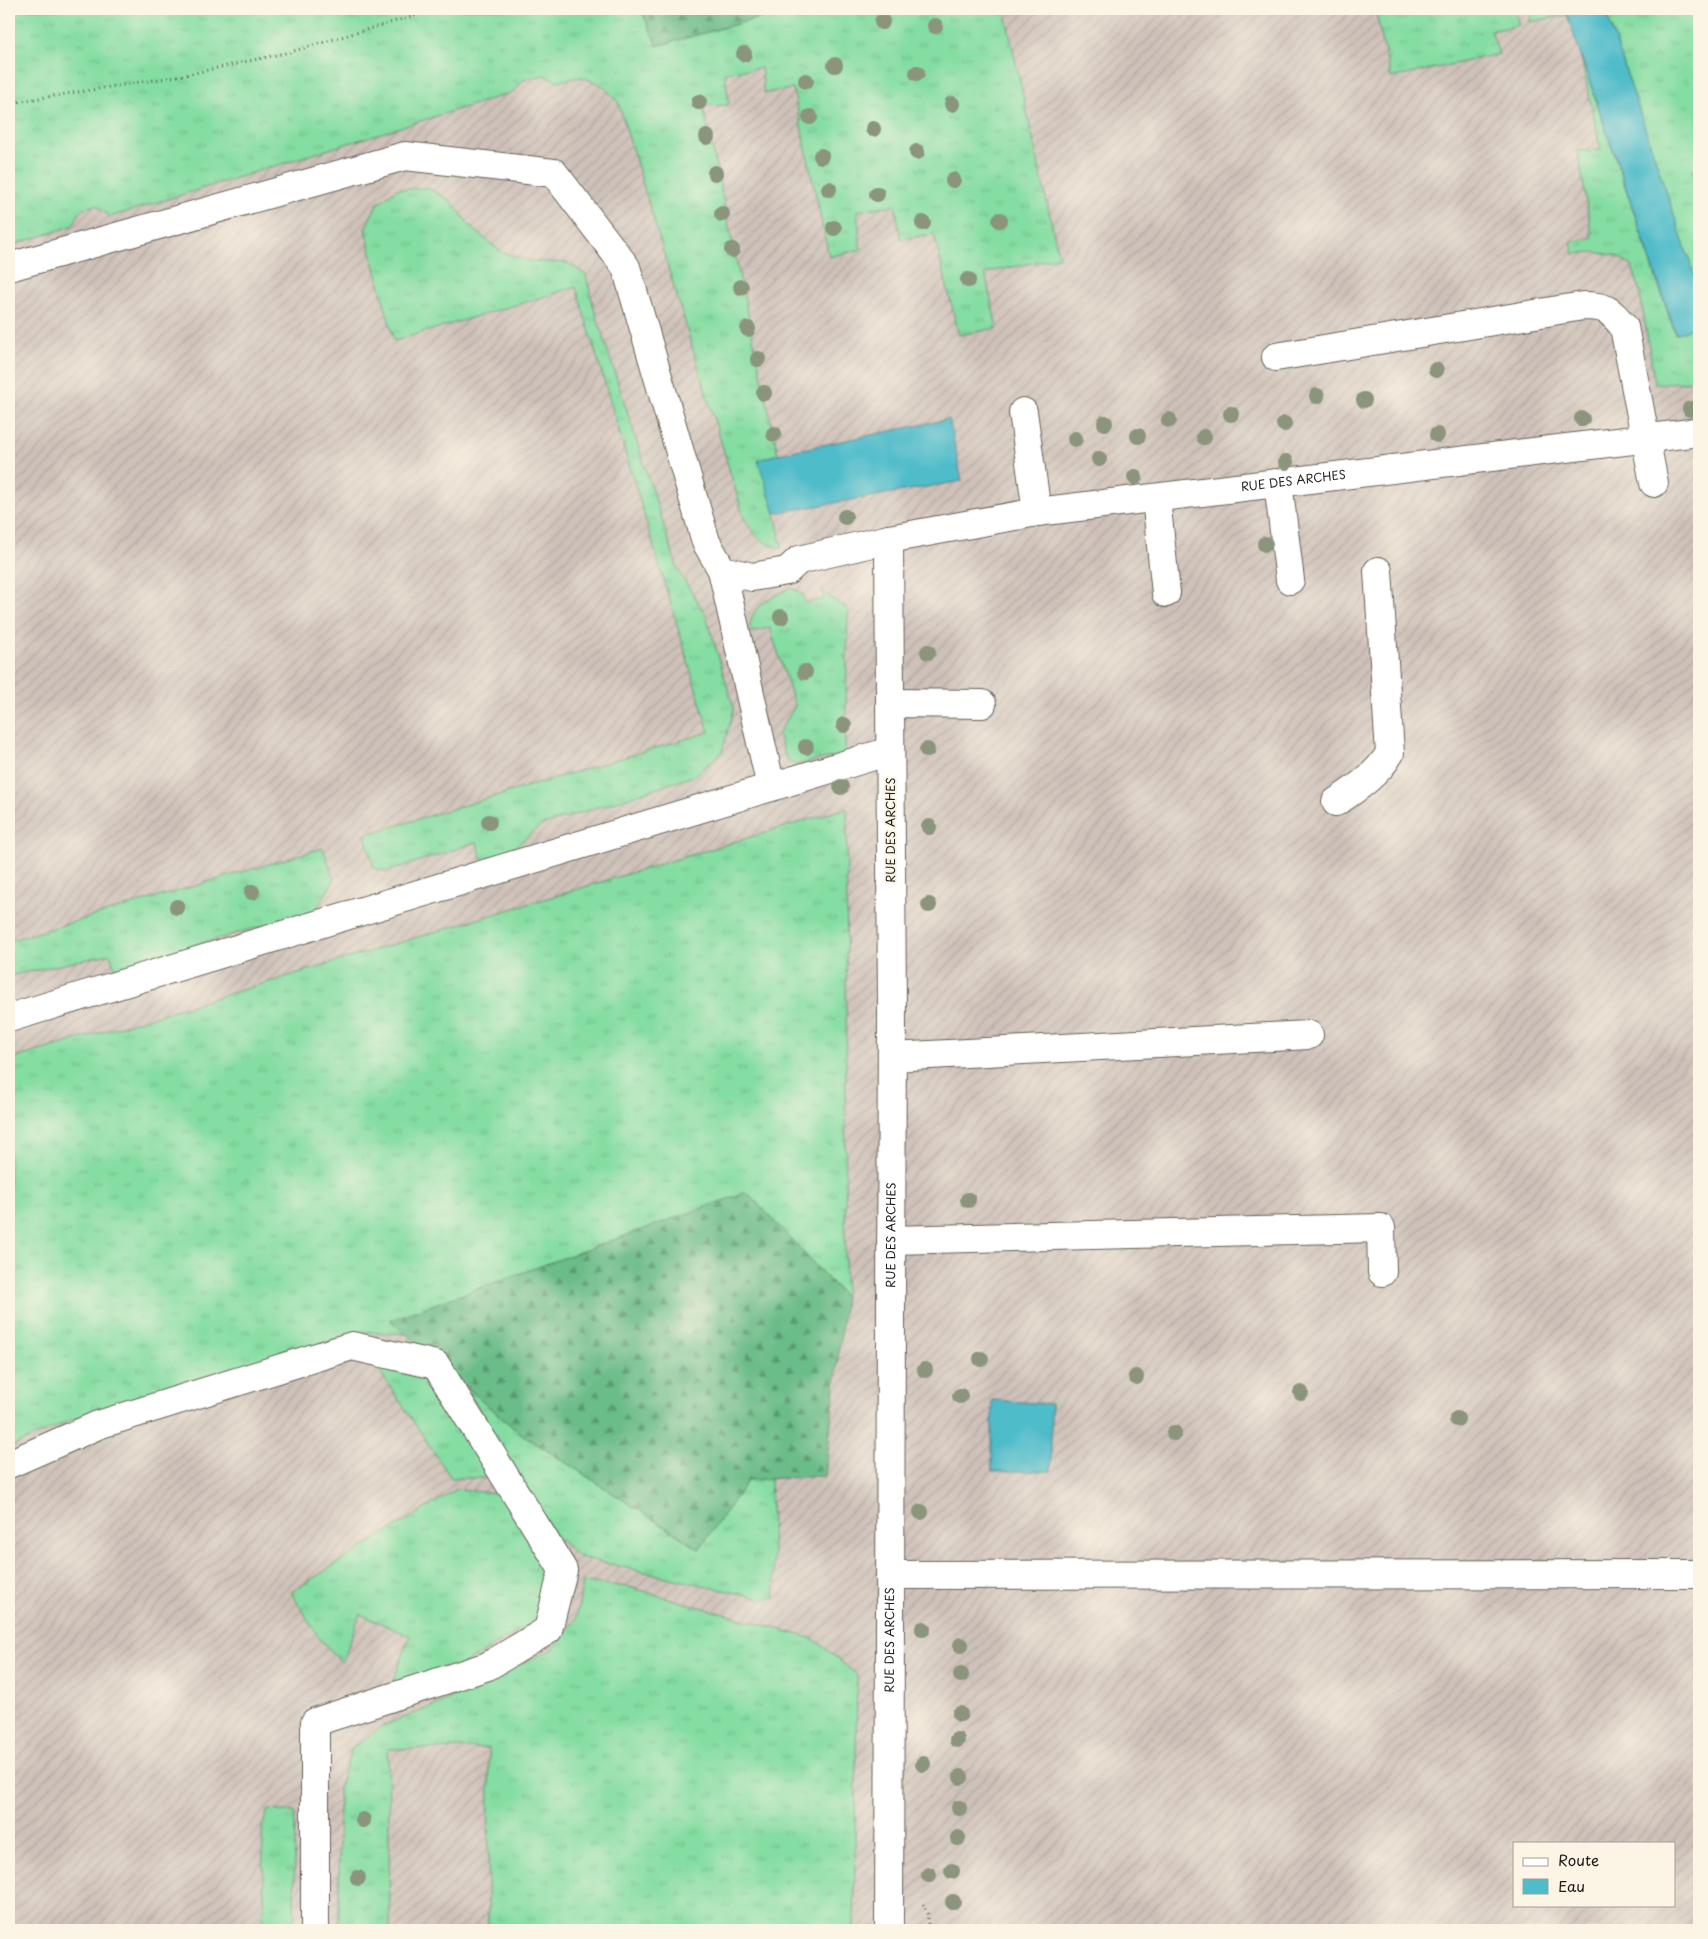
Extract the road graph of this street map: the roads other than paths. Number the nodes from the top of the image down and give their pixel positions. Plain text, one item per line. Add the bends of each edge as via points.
1 (9, 266) edge
2 (1276, 357) dead end
3 (1023, 412) dead end
4 (1699, 432) edge
5 (1645, 439) junction
6 (1278, 483) junction
7 (1654, 483) dead end
8 (1156, 498) junction
9 (1036, 512) junction
10 (890, 539) junction
11 (722, 570) junction
12 (1378, 571) dead end
13 (1290, 580) dead end
14 (1166, 593) dead end
15 (891, 703) junction
16 (982, 704) dead end
17 (890, 751) junction
18 (771, 787) junction
19 (1336, 802) dead end
20 (9, 1018) edge
21 (1309, 1035) dead end
22 (892, 1057) junction
23 (891, 1240) junction
24 (1382, 1272) dead end
25 (9, 1464) edge
26 (1699, 1574) edge
27 (890, 1575) junction
28 (315, 1930) edge
29 (890, 1930) edge

1 - 11 street via 405,156 554,172 626,267 706,542
2 - 5 street via 1599,306 1613,313 1624,327
3 - 9 street
4 - 5 street, RUE DES ARCHES
5 - 6 street, RUE DES ARCHES
5 - 7 street
6 - 8 street, RUE DES ARCHES
6 - 13 street
8 - 9 street, RUE DES ARCHES
8 - 14 street
9 - 10 street, RUE DES ARCHES
10 - 11 street, RUE DES ARCHES via 799,560 787,571 752,577
10 - 15 street, RUE DES ARCHES
11 - 18 street
12 - 19 street via 1390,753 1383,765
15 - 16 street
15 - 17 street, RUE DES ARCHES
17 - 18 street
17 - 22 street, RUE DES ARCHES
18 - 20 street
21 - 22 street
22 - 23 street, RUE DES ARCHES
23 - 24 street via 1381,1228
23 - 27 street, RUE DES ARCHES
25 - 28 street via 98,1425 352,1346 436,1365 563,1570 548,1630 488,1666 315,1722
26 - 27 street
27 - 29 street, RUE DES ARCHES

